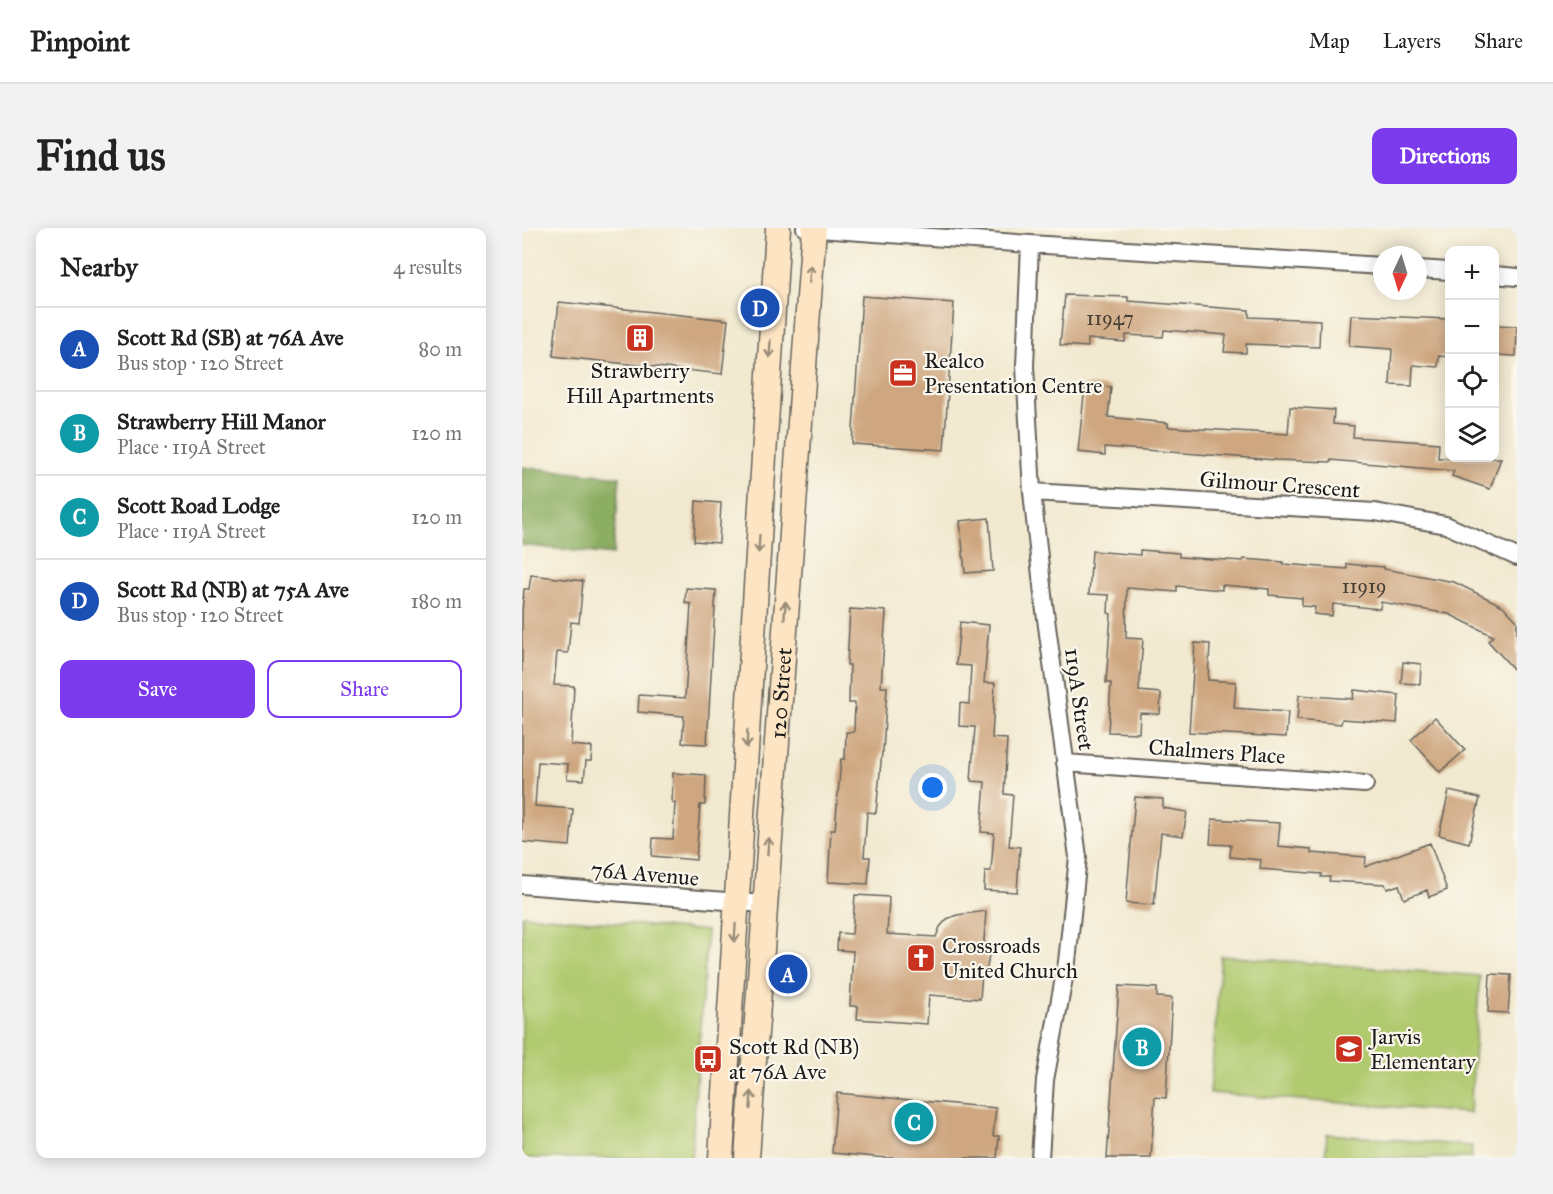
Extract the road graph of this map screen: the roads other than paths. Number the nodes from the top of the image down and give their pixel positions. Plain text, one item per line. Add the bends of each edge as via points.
1 (777, 228) edge
2 (810, 228) edge
3 (1030, 244) junction
4 (1373, 265) edge
5 (1427, 270) edge
6 (1445, 272) edge
7 (1499, 275) edge
8 (1517, 277) edge
9 (1032, 492) junction
10 (1517, 557) edge
11 (1065, 763) junction
12 (1365, 784) dead end
13 (522, 885) edge
14 (738, 903) junction
15 (764, 904) junction
16 (721, 1158) edge
17 (747, 1158) edge
18 (1040, 1158) edge

1 -> 14 main road, 120 Street
2 - 3 street
15 -> 2 main road, 120 Street
3 - 4 street
3 - 9 street, 119A Street via 1025,366
5 - 6 street
7 - 8 street
9 - 10 street, Gilmour Crescent via 1375,512 1446,525
9 - 11 street, 119A Street
11 - 12 street, Chalmers Place
11 - 18 street, 119A Street via 1078,857 1067,962 1045,1080
13 - 14 street, 76A Avenue
14 - 15 street, 76A Avenue
14 -> 16 main road, 120 Street
17 -> 15 main road, 120 Street

